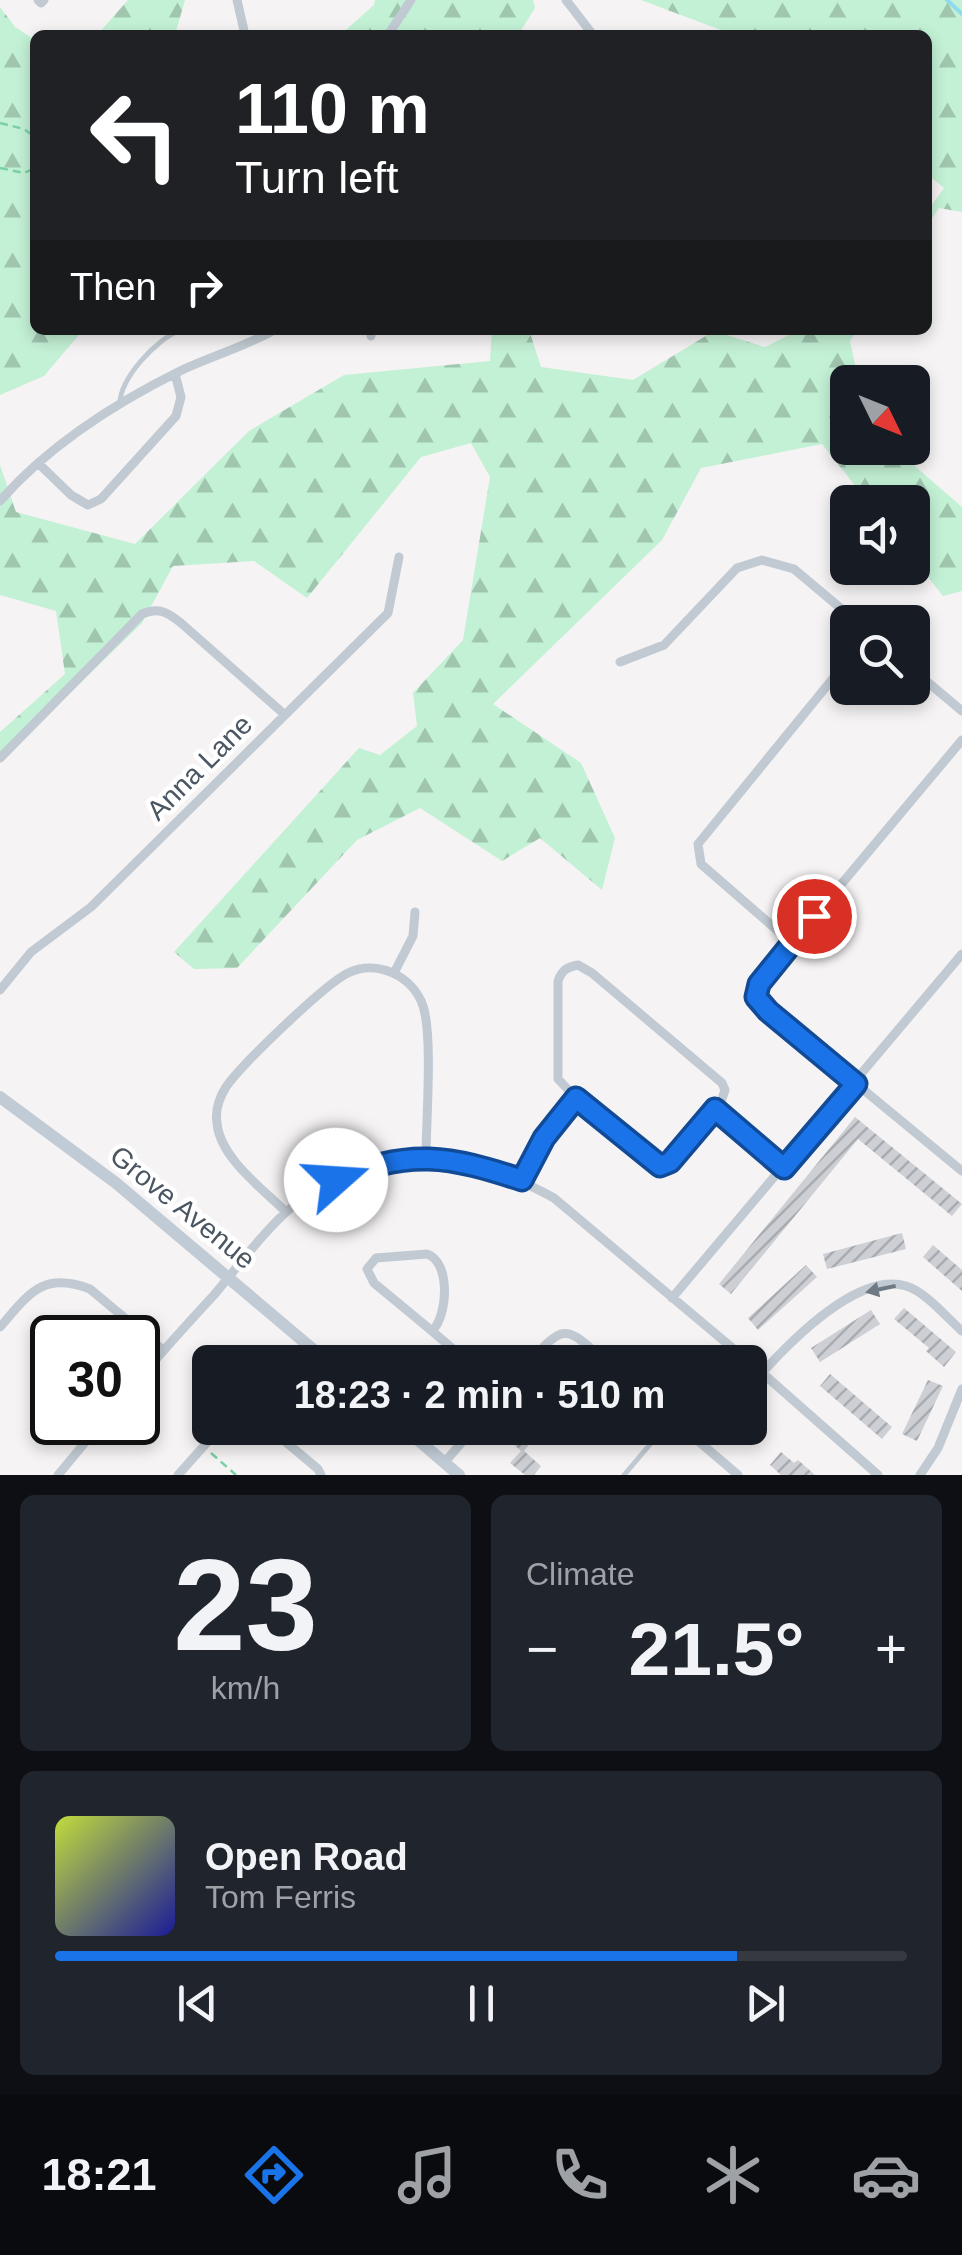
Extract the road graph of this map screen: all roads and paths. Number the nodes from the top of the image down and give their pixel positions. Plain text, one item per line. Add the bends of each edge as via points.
1 (237, 0) edge
2 (411, 0) edge
3 (566, 0) edge
4 (243, 30) edge
5 (391, 30) edge
6 (589, 30) edge
7 (0, 123) edge
8 (30, 133) edge
9 (0, 168) edge
10 (30, 170) edge
11 (170, 335) edge
12 (261, 335) edge
13 (175, 374) junction
14 (120, 405) junction
15 (38, 463) junction
16 (0, 500) edge
17 (399, 557) dead end
18 (837, 605) edge
19 (620, 662) dead end
20 (830, 682) edge
21 (930, 684) edge
22 (962, 711) edge
23 (284, 714) junction
24 (962, 740) edge
25 (0, 758) edge
26 (414, 912) dead end
27 (792, 943) junction
28 (962, 954) edge
29 (394, 972) junction
30 (0, 990) edge
31 (856, 1084) junction
32 (0, 1097) edge
33 (576, 1098) junction
34 (715, 1109) junction
35 (426, 1158) junction
36 (784, 1168) junction
37 (962, 1171) edge
38 (522, 1180) junction
39 (286, 1212) junction
40 (228, 1277) junction
41 (672, 1298) junction
42 (0, 1327) edge
43 (432, 1331) junction
44 (962, 1331) edge
45 (308, 1345) edge
46 (448, 1345) edge
47 (546, 1345) edge
48 (584, 1345) edge
49 (728, 1345) edge
50 (164, 1350) junction
51 (160, 1355) edge
52 (767, 1367) edge
53 (767, 1377) edge
54 (962, 1390) edge
55 (83, 1445) edge
56 (289, 1445) edge
57 (424, 1445) edge
58 (459, 1445) edge
59 (650, 1445) edge
60 (703, 1445) edge
61 (203, 1447) joint
62 (444, 1462) junction
63 (456, 1474) edge
64 (58, 1475) edge
65 (178, 1475) edge
66 (236, 1475) edge
67 (321, 1475) edge
68 (624, 1475) edge
69 (738, 1475) edge
70 (878, 1475) edge
71 (920, 1475) edge

1 - 4 street
2 - 5 street
3 - 6 street
7 - 8 path
9 - 10 path
11 - 14 lane via 128,378
12 - 13 street
13 - 14 street
13 - 15 street via 181,397 176,416 101,499 88,505
14 - 15 street
15 - 16 street
17 - 23 street, Anna Lane via 388,613
18 - 19 street via 794,569 762,560 737,568 664,646
20 - 27 street via 698,844 701,864
21 - 22 street
23 - 25 street via 168,612 154,609
23 - 30 street, Anna Lane via 91,906 31,952
24 - 27 street
26 - 29 street via 414,936
27 - 31 street via 756,997
28 - 31 street
29 - 35 street via 420,998 426,1021
29 - 39 street via 361,969 331,984 238,1072 220,1099 216,1122 224,1146
31 - 36 street
31 - 37 street
32 - 40 street, Grove Avenue via 116,1182
33 - 34 street via 660,1166
33 - 34 street via 558,1079 558,981 568,967 578,966 718,1078 725,1090
33 - 38 street
34 - 36 street
35 - 38 street via 458,1160
35 - 39 street via 355,1172
36 - 41 street
38 - 41 street via 573,1213
39 - 40 street
40 - 45 street, Grove Avenue
40 - 50 street
41 - 49 street
42 - 50 street via 36,1288 76,1284
43 - 43 street via 369,1277 376,1258 427,1254 440,1262 444,1314
43 - 46 street
44 -> 52 street via 913,1289 887,1285 842,1302
47 - 48 street via 568,1333
50 - 51 street
53 - 70 street
54 - 71 street
55 - 64 street
56 - 67 street
57 - 62 street
58 - 62 street
59 - 68 lane
60 - 69 street
61 - 65 street
61 - 66 path
62 - 63 street

